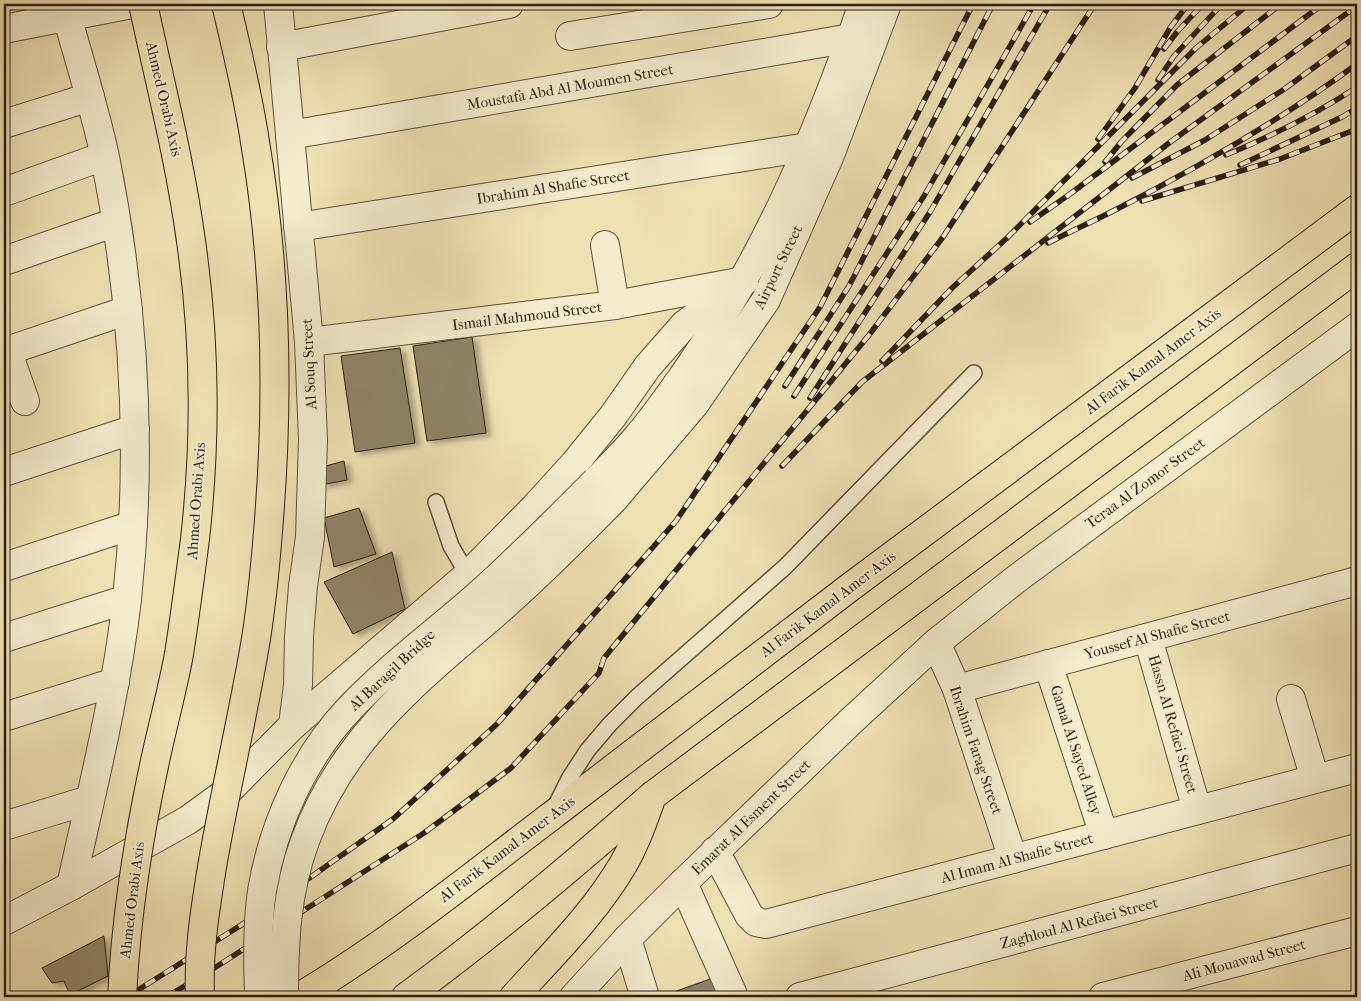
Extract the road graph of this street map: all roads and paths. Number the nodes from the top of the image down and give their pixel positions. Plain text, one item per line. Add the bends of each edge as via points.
1 (132, 4) edge
2 (143, 4) edge
3 (226, 4) edge
4 (278, 4) edge
5 (509, 4) edge
6 (769, 4) edge
7 (863, 4) edge
8 (887, 4) edge
9 (66, 16) junction
10 (4, 29) edge
11 (570, 36) dead end
12 (862, 41) junction
13 (281, 47) junction
14 (90, 97) junction
15 (4, 124) edge
16 (290, 135) junction
17 (808, 147) junction
18 (104, 156) junction
19 (4, 192) edge
20 (1357, 209) edge
21 (116, 222) junction
22 (298, 227) junction
23 (605, 245) dead end
24 (4, 261) edge
25 (1357, 267) edge
26 (744, 280) junction
27 (615, 305) junction
28 (128, 310) junction
29 (1357, 326) edge
30 (309, 342) junction
31 (6, 351) edge
32 (974, 374) dead end
33 (25, 401) dead end
34 (135, 429) junction
35 (4, 472) edge
36 (605, 490) junction
37 (436, 502) dead end
38 (133, 525) junction
39 (4, 567) edge
40 (468, 575) junction
41 (1357, 581) edge
42 (127, 598) junction
43 (4, 638) edge
44 (1148, 638) junction
45 (936, 643) junction
46 (1048, 664) junction
47 (115, 682) junction
48 (957, 689) junction
49 (1291, 699) dead end
50 (4, 717) edge
51 (293, 724) junction
52 (1357, 768) edge
53 (1315, 779) junction
54 (652, 796) junction
55 (90, 800) junction
56 (1197, 810) junction
57 (550, 817) junction
58 (4, 826) edge
59 (1104, 835) junction
60 (1357, 848) edge
61 (716, 851) junction
62 (1013, 859) junction
63 (683, 882) junction
64 (71, 886) junction
65 (4, 921) edge
66 (1357, 931) edge
67 (627, 939) junction
68 (122, 997) edge
69 (200, 997) edge
70 (259, 997) edge
71 (284, 997) edge
72 (299, 997) edge
73 (406, 997) edge
74 (514, 997) edge
75 (574, 997) edge
76 (646, 997) edge
77 (734, 997) edge
78 (800, 997) edge
79 (1103, 997) edge

1 - 9 street
2 - 68 main road, Ahmed Orabi Axis, bridge via 192,243 202,414 195,536 179,656 143,818 124,951
3 - 69 main road, bridge via 256,144 267,225 274,313 275,394 266,557 239,730 206,903 199,965
4 - 13 street, Al Souq Street
5 - 13 street
6 - 11 street
7 - 12 street, Airport Street
8 - 12 street, Airport Street
9 - 10 street
9 - 14 street
12 - 16 street, Moustafa Abd Al Moumen Street
12 - 17 street, Airport Street
12 - 36 street, Airport Street via 830,155 766,300 694,405 655,453
13 - 16 street, Al Souq Street
14 - 15 street
14 - 18 street
16 - 22 street, Al Souq Street
17 - 22 street, Ibrahim Al Shafie Street
17 - 26 street, Airport Street via 772,228
18 - 19 street
18 - 21 street
20 - 57 main road, Al Farik Kamal Amer Axis via 849,588
21 - 24 street
21 - 28 street
22 - 30 street, Al Souq Street
23 - 27 street
25 - 54 main road
26 - 27 street, Ismail Mahmoud Street
26 - 36 street, Airport Street via 712,334 638,436
26 - 40 street via 685,324 648,366 575,463
27 - 30 street, Ismail Mahmoud Street
28 - 31 street
28 - 34 street
29 - 45 street, Teraa Al Zomor Street via 1014,580
30 - 51 street, Al Souq Street via 312,498
31 - 33 street
32 - 57 lane via 785,567 609,725 569,779
34 - 35 street
34 - 38 street
36 - 70 street, Al Baragil Bridge, bridge via 538,539 375,683 327,736 291,796 269,859 258,930
36 - 71 street, Al Baragil Bridge, bridge via 554,560 394,704 351,754 330,786 304,841 288,904 284,936
37 - 40 lane via 450,546
38 - 39 street
38 - 42 street
40 - 51 street
41 - 44 street, Youssef Al Shafie Street
42 - 43 street
42 - 47 street
44 - 46 street, Youssef Al Shafie Street
44 - 56 street, Hassn Al Refaei Street
45 - 48 street, Ibrahim Farag Street
45 - 61 street, Emarat Al Esment Street
46 - 48 street, Youssef Al Shafie Street
46 - 59 street, Gamal Al Sayed Alley
47 - 50 street
47 - 55 street
48 - 62 street, Ibrahim Farag Street
49 - 53 street
51 - 64 street via 228,791 188,820
52 - 53 street, Al Imam Al Shafie Street
53 - 56 street, Al Imam Al Shafie Street
54 - 73 main road via 545,887
54 - 74 main road via 636,839 605,891
55 - 58 street
55 - 64 street
56 - 59 street, Al Imam Al Shafie Street
57 - 72 main road, Al Farik Kamal Amer Axis via 413,920
59 - 62 street, Al Imam Al Shafie Street
60 - 78 street, Zaghloul Al Refaei Street
61 - 62 street, Al Imam Al Shafie Street via 752,919 766,924
61 - 63 street, Emarat Al Esment Street
63 - 67 street, Emarat Al Esment Street
63 - 77 street
64 - 65 street
66 - 79 street, Ali Mouawad Street
67 - 75 street, Emarat Al Esment Street
67 - 76 street

